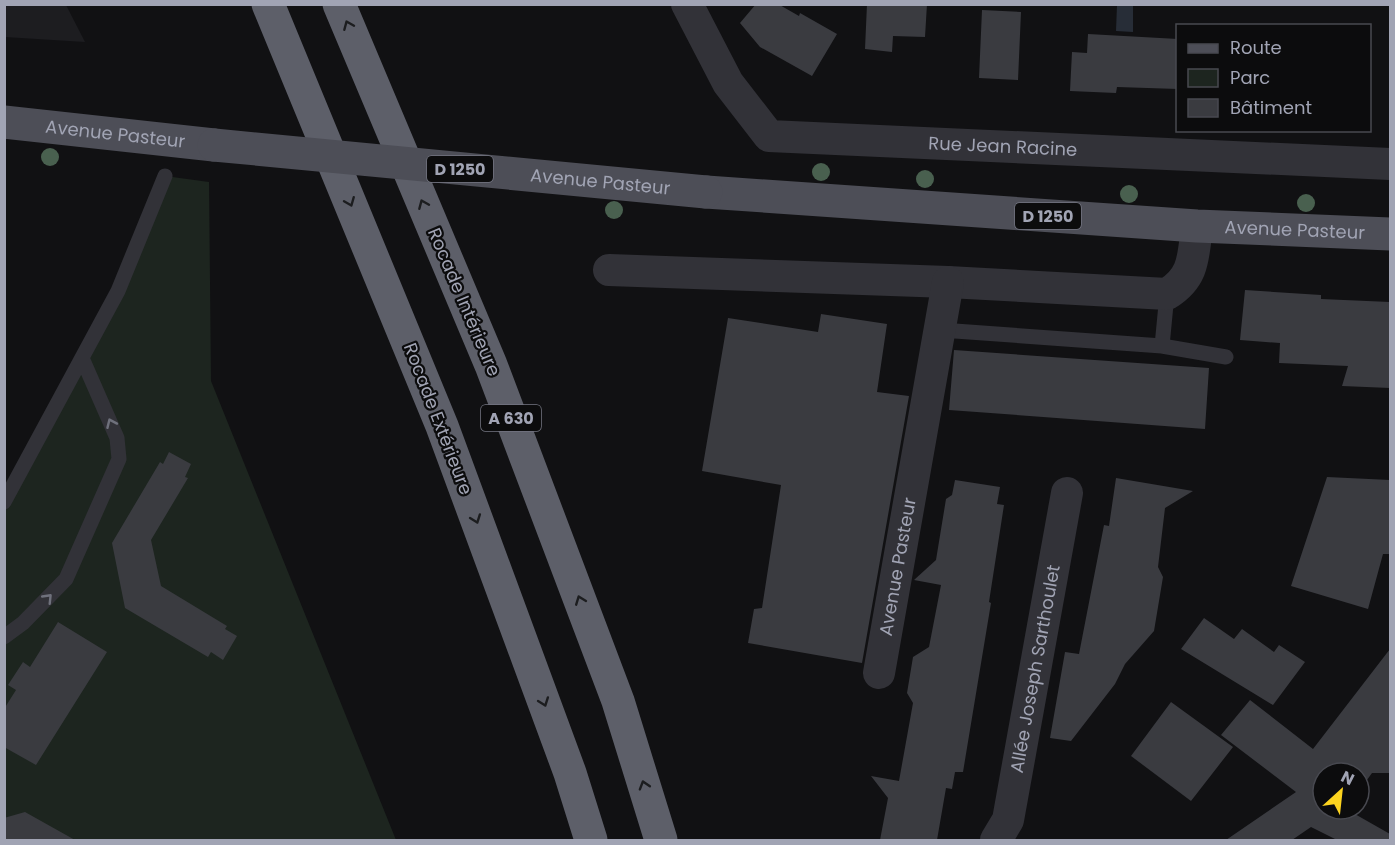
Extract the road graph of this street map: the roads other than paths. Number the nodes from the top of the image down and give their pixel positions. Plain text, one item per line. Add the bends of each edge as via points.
1 (268, 4) edge
2 (339, 4) edge
3 (687, 4) edge
4 (4, 122) edge
5 (1390, 164) edge
6 (165, 176) dead end
7 (1197, 226) junction
8 (1390, 234) edge
9 (609, 270) dead end
10 (948, 282) junction
11 (1167, 294) junction
12 (941, 330) junction
13 (1162, 346) junction
14 (1226, 357) dead end
15 (82, 358) junction
16 (1067, 493) dead end
17 (4, 502) edge
18 (4, 637) edge
19 (879, 674) dead end
20 (591, 840) edge
21 (661, 840) edge
22 (996, 840) edge

1 -> 20 highway, Rocade Extérieure via 442,426
21 -> 2 highway, Rocade Intérieure / A 630 via 618,701 495,375
3 - 5 street, Rue Jean Racine via 728,83 769,136
4 - 7 main road, Avenue Pasteur / D 1250, bridge via 706,192
6 - 15 lane via 118,291
7 - 8 main road, Avenue Pasteur / D 1250
7 - 11 street, Avenue Pasteur via 1194,254 1183,284
9 - 10 street
10 - 11 street
10 - 12 street, Avenue Pasteur
11 - 13 lane
12 - 13 lane
12 - 19 street, Avenue Pasteur
13 - 14 lane
15 - 17 lane
18 -> 15 lane via 66,579 119,459 117,438
16 - 22 street, Allée Joseph Sarthoulet via 1008,820

